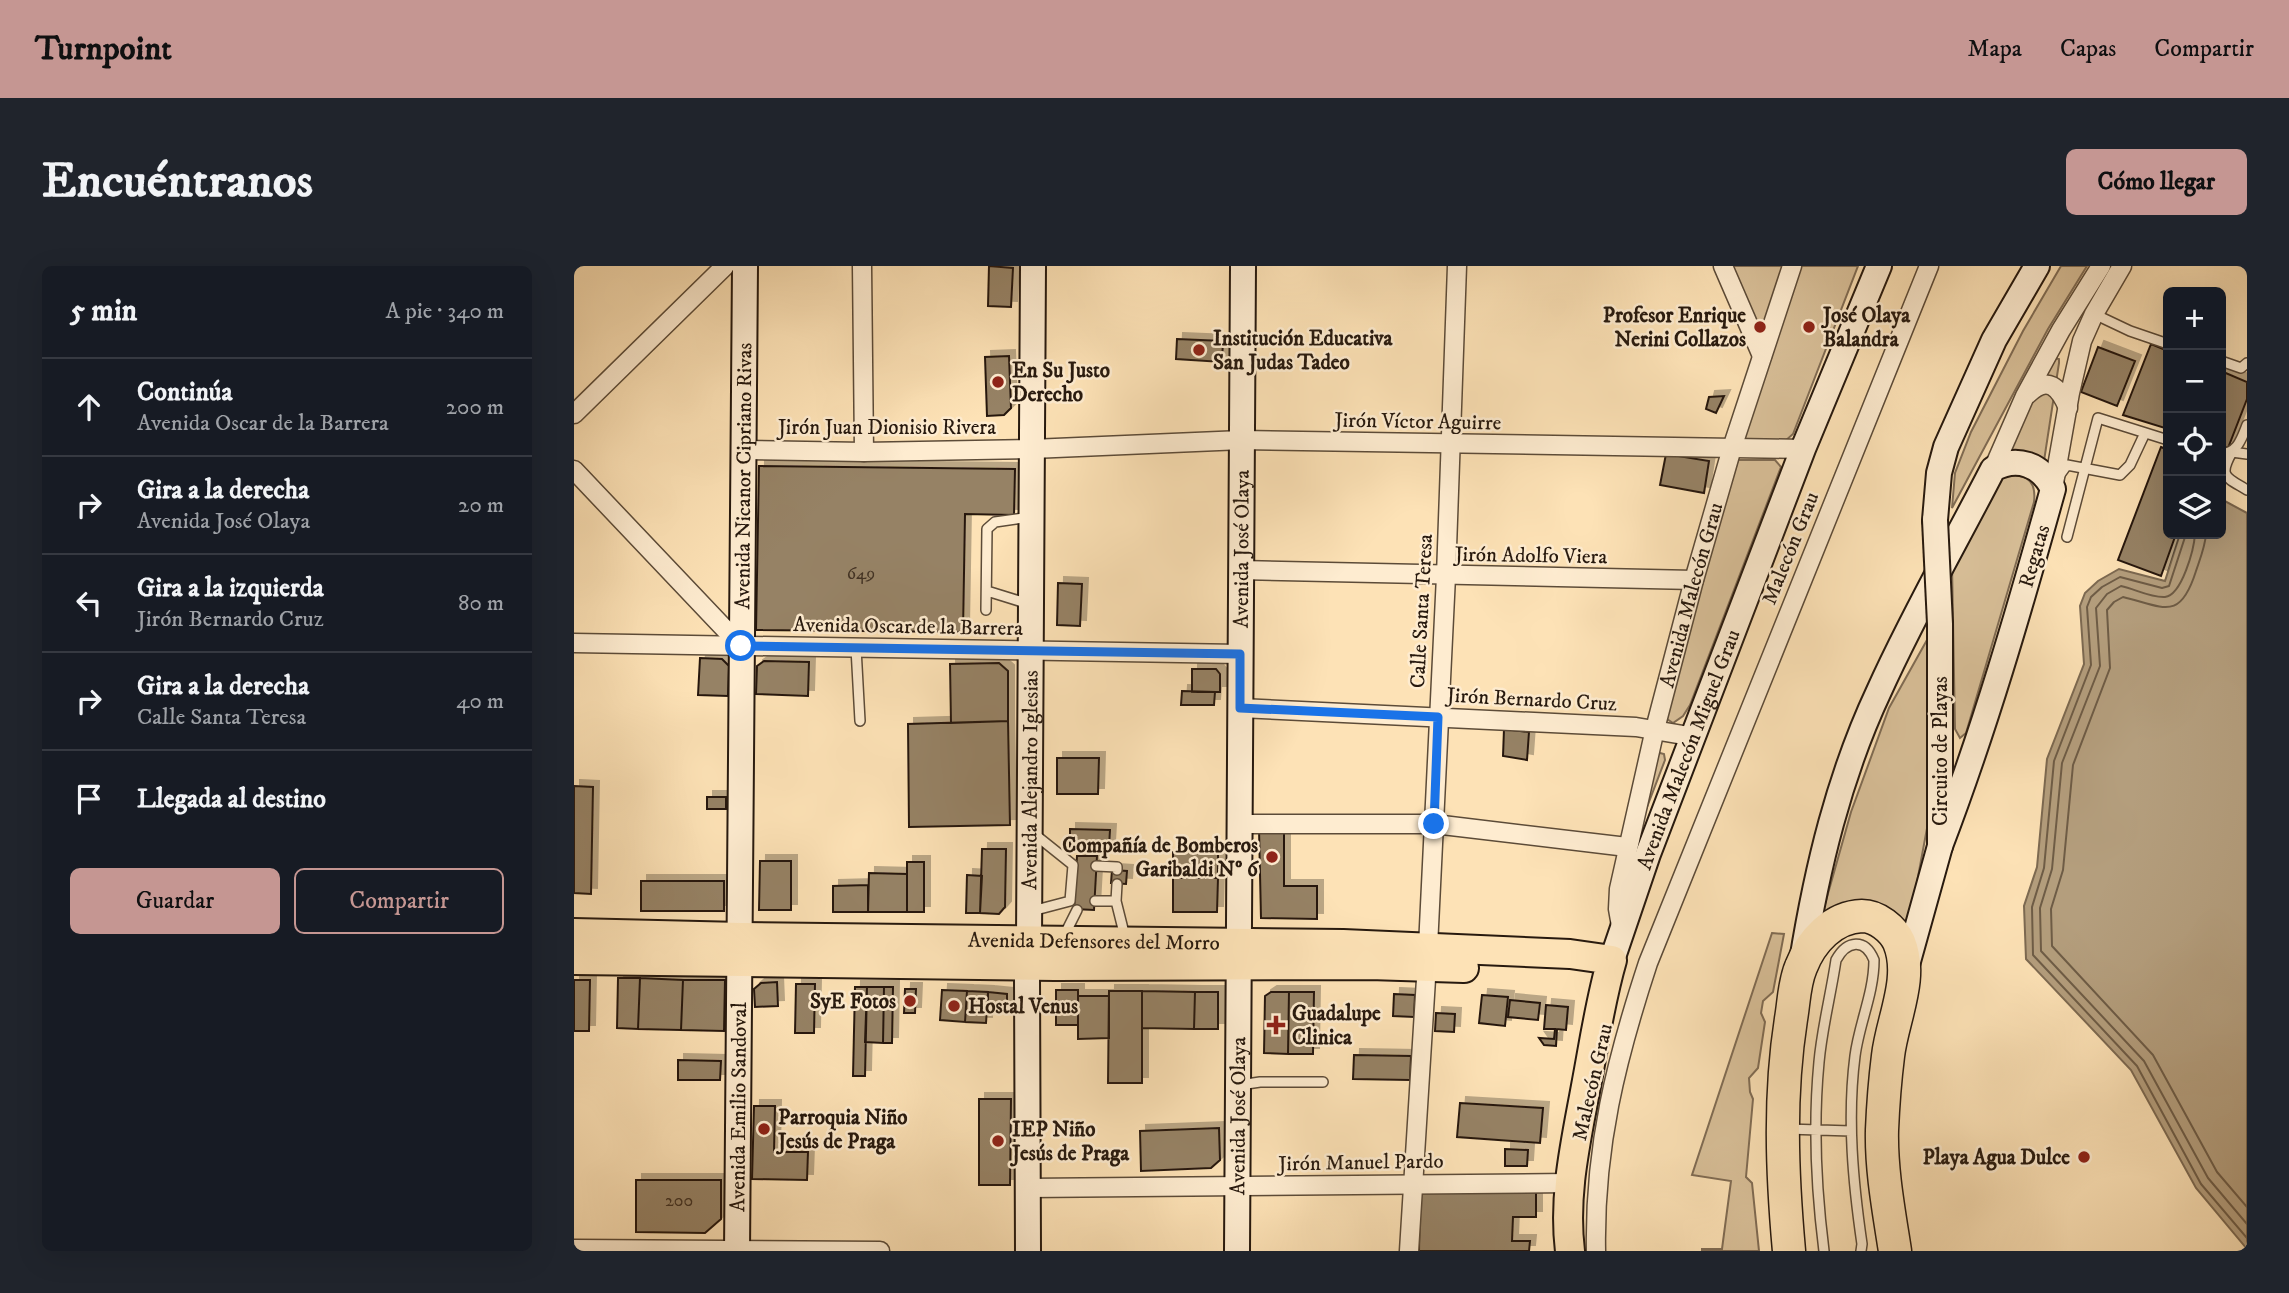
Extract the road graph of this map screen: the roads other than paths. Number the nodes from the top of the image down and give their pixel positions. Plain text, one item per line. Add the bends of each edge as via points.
1 (725, 266) edge
2 (745, 266) edge
3 (862, 266) edge
4 (1032, 266) edge
5 (1243, 266) edge
6 (1457, 266) edge
7 (1723, 266) edge
8 (1792, 266) edge
9 (1879, 266) edge
10 (1929, 266) edge
11 (2037, 266) edge
12 (2101, 266) edge
13 (2122, 266) edge
14 (2078, 304) junction
15 (2094, 314) junction
16 (2163, 342) edge
17 (1762, 355) junction
18 (2226, 362) edge
19 (2245, 368) edge
20 (2025, 396) junction
21 (2068, 408) junction
22 (574, 414) edge
23 (2247, 425) edge
24 (2145, 433) junction
25 (2163, 438) edge
26 (1242, 440) junction
27 (1452, 445) junction
28 (1732, 448) junction
29 (1032, 449) junction
30 (1803, 449) junction
31 (743, 450) junction
32 (864, 452) junction
33 (2232, 452) junction
34 (2226, 453) edge
35 (2247, 454) edge
36 (2084, 468) junction
37 (1993, 469) junction
38 (574, 470) edge
39 (2053, 489) junction
40 (2247, 490) edge
41 (1031, 517) junction
42 (2067, 537) dead end
43 (1241, 570) junction
44 (1446, 576) junction
45 (1694, 580) junction
46 (987, 591) junction
47 (1031, 605) junction
48 (986, 610) dead end
49 (574, 643) edge
50 (741, 646) junction
51 (856, 648) junction
52 (1030, 651) junction
53 (1240, 654) junction
54 (1240, 708) junction
55 (1438, 717) junction
56 (860, 721) dead end
57 (1655, 729) junction
58 (1695, 737) junction
59 (1240, 824) junction
60 (1434, 824) junction
61 (1029, 829) junction
62 (1940, 846) junction
63 (1627, 847) junction
64 (1096, 866) dead end
65 (1117, 870) dead end
66 (1116, 884) dead end
67 (1095, 901) dead end
68 (1116, 901) junction
69 (1074, 904) junction
70 (1029, 912) junction
71 (1622, 930) junction
72 (574, 933) edge
73 (1062, 940) junction
74 (1128, 942) junction
75 (741, 950) junction
76 (1028, 953) junction
77 (1239, 954) junction
78 (1427, 957) junction
79 (574, 960) edge
80 (1610, 967) junction
81 (1800, 968) junction
82 (1903, 980) junction
83 (1323, 1082) dead end
84 (1238, 1085) junction
85 (1781, 1128) junction
86 (1816, 1130) junction
87 (1852, 1131) junction
88 (1569, 1183) junction
89 (1414, 1185) junction
90 (1238, 1186) junction
91 (1028, 1188) junction
92 (1567, 1244) edge
93 (574, 1249) edge
94 (738, 1251) edge
95 (880, 1251) edge
96 (1028, 1251) edge
97 (1237, 1251) edge
98 (1409, 1251) edge
99 (1596, 1251) edge
100 (1789, 1251) edge
101 (1824, 1251) edge
102 (1861, 1251) edge
103 (1895, 1251) edge

1 - 22 street
2 - 31 street, Avenida Nicanor Cipriano Rivas
3 - 32 street
4 - 29 street, Avenida Alejandro Iglesias
5 - 26 street, Avenida José Olaya
6 - 27 street, Calle Santa Teresa
7 - 17 street
8 - 17 street, Avenida Malecón Grau
9 - 30 street, Avenida Malecón Miguel Grau
10 - 99 street, Malecón Grau via 1631,1013 1600,1150
11 - 62 street, Circuito de Playas, bridge via 1994,340 1939,473 1935,520
12 - 14 street
13 - 15 street, Regatas
14 - 15 lane
14 - 20 street
15 - 16 lane
15 - 21 street, Regatas via 2082,341
17 - 28 street, Avenida Malecón Grau
18 - 19 lane
20 - 21 street via 2036,386 2049,384 2059,390
20 - 37 street
21 - 39 street, Regatas
23 - 33 lane
24 - 25 lane
24 - 36 lane via 2130,466 2120,475
24 - 36 lane via 2098,418
26 - 27 street, Jirón Víctor Aguirre
26 - 29 street, Jirón Víctor Aguirre
26 - 43 street, Avenida José Olaya
27 - 28 street, Jirón Víctor Aguirre
27 - 44 street, Calle Santa Teresa
28 - 30 street, Jirón Víctor Aguirre
28 - 45 street, Avenida Malecón Grau
29 - 32 street, Jirón Juan Dionisio Rivera
29 - 41 street, Avenida Alejandro Iglesias
30 - 58 street, Avenida Malecón Miguel Grau
31 - 32 street, Jirón Juan Dionisio Rivera
31 - 50 street, Avenida Nicanor Cipriano Rivas
33 - 34 lane
33 - 35 lane
33 - 40 lane via 2225,465 2226,478
36 - 39 lane via 2067,466
36 - 42 lane
37 - 39 street via 2023,462 2042,471
37 - 81 street via 1878,691 1852,758 1812,897
38 - 50 street
39 - 62 street, Regatas via 1973,761
41 - 46 lane via 995,522 987,528
41 - 47 street, Avenida Alejandro Iglesias
43 - 44 street, Jirón Adolfo Viera
43 - 53 street, Avenida José Olaya
44 - 45 street, Jirón Adolfo Viera
44 - 55 street, Calle Santa Teresa
45 - 57 street, Avenida Malecón Grau
46 - 47 lane
46 - 48 lane
47 - 52 street, Avenida Alejandro Iglesias
49 - 50 street, Avenida Oscar de la Barrera
50 - 51 street, Avenida Oscar de la Barrera
50 - 75 street, Avenida Nicanor Cipriano Rivas
51 - 52 street, Avenida Oscar de la Barrera
51 - 56 lane
52 - 53 street, Avenida Oscar de la Barrera
52 - 61 street, Avenida Alejandro Iglesias
53 - 54 street, Avenida José Olaya
54 - 55 street, Jirón Bernardo Cruz
54 - 59 street, Avenida José Olaya
55 - 57 street, Jirón Bernardo Cruz
55 - 60 street, Calle Santa Teresa
57 - 58 street, Jirón Bernardo Cruz
57 - 63 street, Avenida Malecón Grau
58 - 71 street, Avenida Malecón Miguel Grau
59 - 60 street
59 - 77 street, Avenida José Olaya
60 - 63 street
60 - 78 street, Calle Santa Teresa
61 - 69 lane via 1075,865
61 - 70 street, Avenida Alejandro Iglesias
62 - 82 street, Circuito de Playas
63 - 71 street, Avenida Malecón Grau via 1619,889
64 - 65 lane
66 - 68 lane
67 - 68 lane
68 - 74 lane
69 - 70 lane
69 - 73 lane
70 - 76 street, Avenida Alejandro Iglesias
71 - 80 street, Avenida Malecón Miguel Grau
72 - 75 main road, Avenida Defensores del Morro
73 - 74 main road, Avenida Defensores del Morro
73 - 76 main road, Avenida Defensores del Morro
74 - 77 main road, Avenida Defensores del Morro
75 - 76 main road, Avenida Defensores del Morro
75 - 79 main road, Avenida Defensores del Morro
75 - 94 street, Avenida Emilio Sandoval
76 - 77 main road, Avenida Defensores del Morro
76 - 91 street, Avenida Alejandro Iglesias
77 - 78 main road, Avenida Defensores del Morro
77 - 84 street, Avenida José Olaya
78 - 80 main road, Avenida Defensores del Morro via 1570,954
78 - 89 street, Calle Santa Teresa
80 - 88 main road, Avenida Malecón Miguel Grau
81 - 82 highway via 1829,927 1849,917 1867,916 1884,924 1898,940
81 - 85 highway via 1786,1053
82 - 103 highway, Circuito de Playas via 1888,1055 1882,1132
83 - 84 lane
84 - 90 street, Avenida José Olaya
85 - 86 lane
85 - 100 highway
86 - 87 lane
86 - 87 lane via 1819,1060 1836,960 1842,949 1853,944 1871,951 1874,960 1855,1055
86 - 101 lane
87 - 102 lane
88 - 89 street, Jirón Manuel Pardo
88 - 92 main road, Avenida Malecón Miguel Grau
89 - 90 street, Jirón Manuel Pardo
89 - 98 street, Calle Santa Teresa
90 - 91 street, Jirón Manuel Pardo
90 - 97 street, Avenida José Olaya
91 - 96 street, Avenida Alejandro Iglesias
93 - 94 street
94 - 95 street

